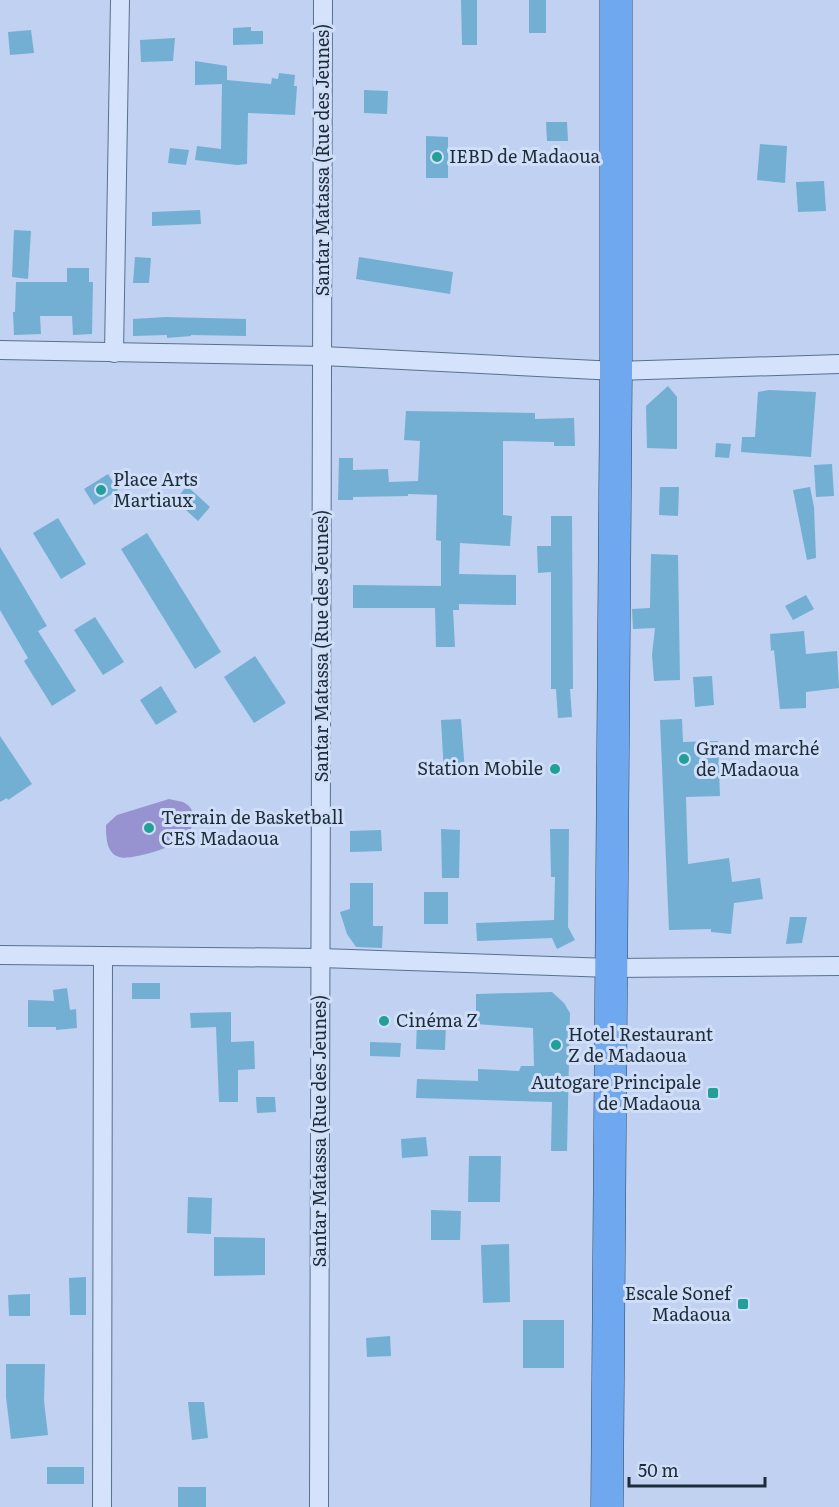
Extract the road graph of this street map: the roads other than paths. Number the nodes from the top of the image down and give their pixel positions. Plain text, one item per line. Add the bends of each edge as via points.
1 (120, 0) edge
2 (323, 0) edge
3 (616, 0) edge
4 (0, 350) edge
5 (114, 353) junction
6 (323, 356) junction
7 (839, 364) edge
8 (616, 371) junction
9 (0, 955) edge
10 (103, 956) junction
11 (321, 958) junction
12 (839, 966) edge
13 (611, 968) junction
14 (102, 1507) edge
15 (319, 1507) edge
16 (607, 1507) edge

1 - 5 street
2 - 6 street, Santar Matassa (Rue des Jeunes)
3 - 8 highway
4 - 5 street
5 - 6 street
6 - 8 street
6 - 11 street, Santar Matassa (Rue des Jeunes)
7 - 8 street
8 - 13 highway
9 - 10 street
10 - 11 street
10 - 14 street
11 - 13 street
11 - 15 street, Santar Matassa (Rue des Jeunes)
12 - 13 street
13 - 16 highway

